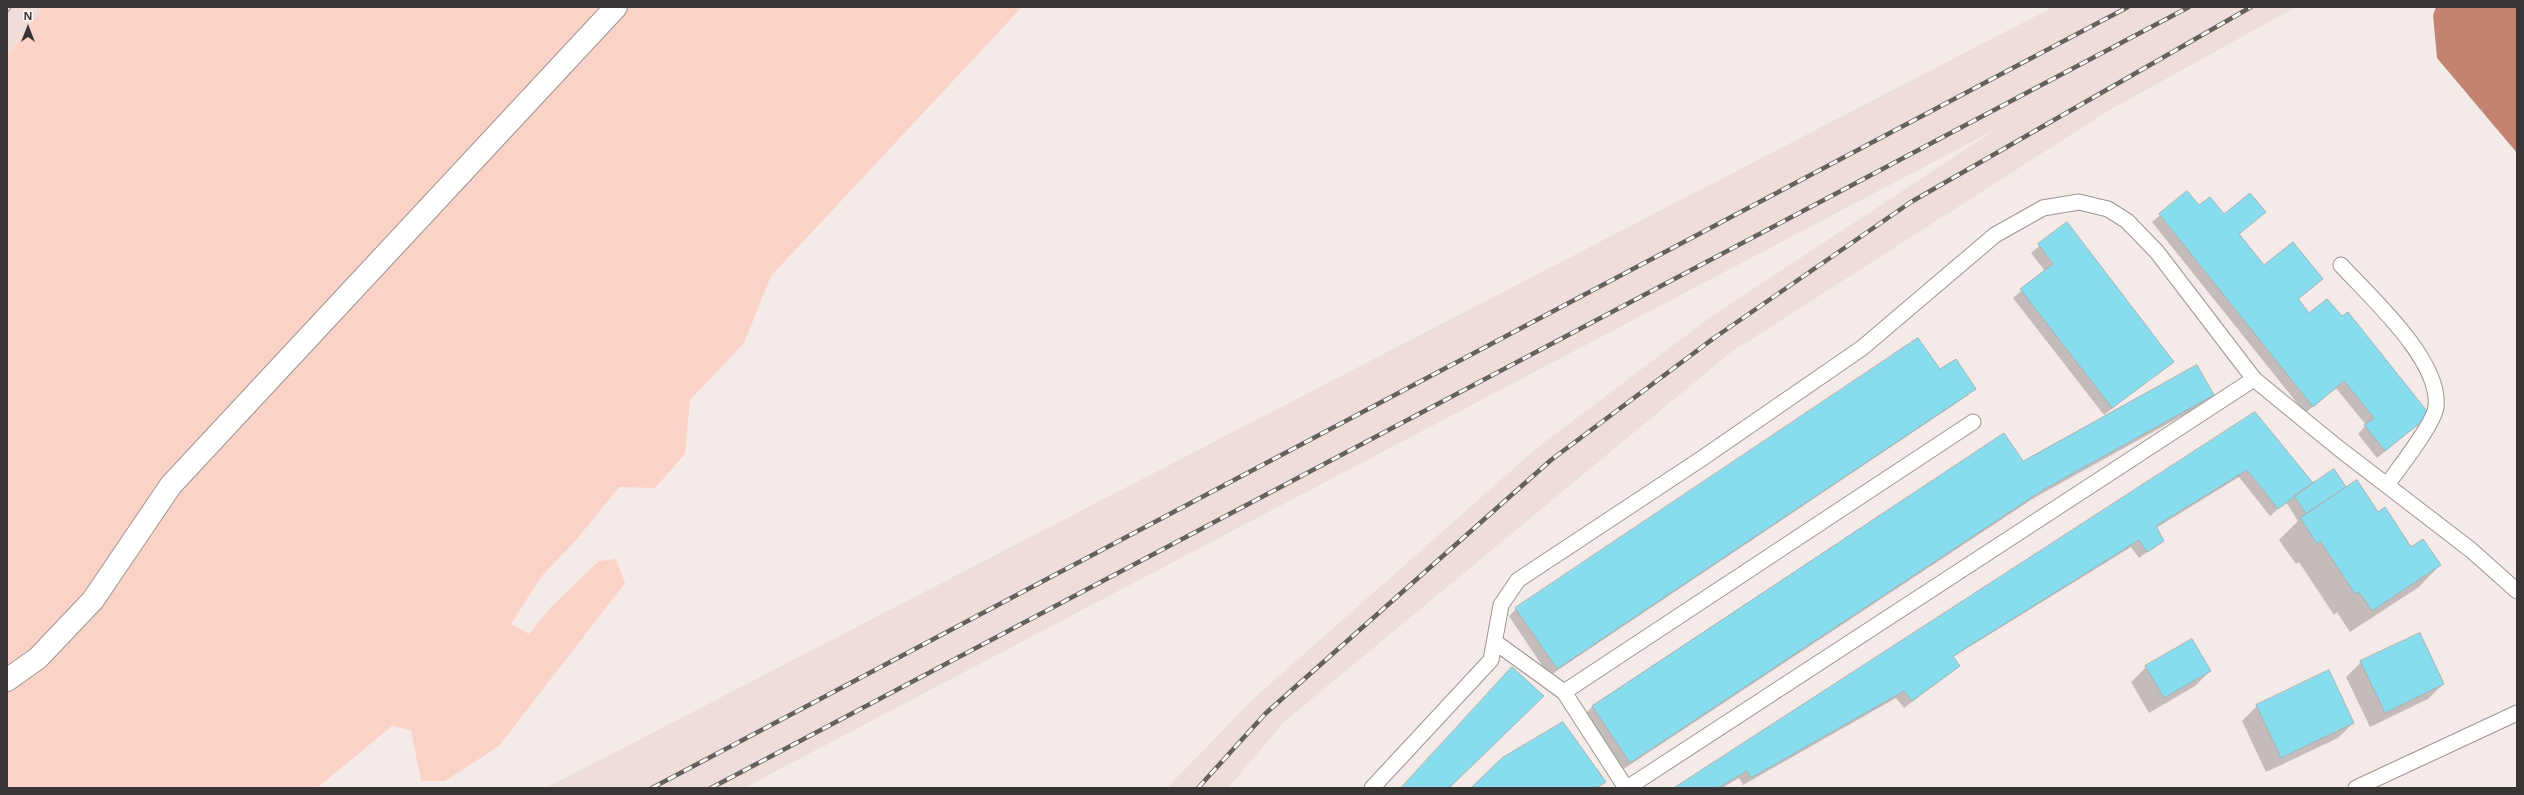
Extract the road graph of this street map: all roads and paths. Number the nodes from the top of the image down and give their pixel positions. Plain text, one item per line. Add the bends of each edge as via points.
1 (616, 7) edge
2 (2341, 265) dead end
3 (2254, 379) junction
4 (1973, 422) dead end
5 (2387, 485) junction
6 (2517, 591) edge
7 (1495, 642) junction
8 (7, 680) edge
9 (1564, 692) junction
10 (2517, 713) edge
11 (1372, 788) edge
12 (1626, 788) edge
13 (2356, 788) edge

1 - 8 street via 170,485 93,600 38,658
2 - 5 lane via 2413,344 2432,381 2436,408
3 - 5 lane
3 - 7 lane via 2157,252 2127,221 2108,209 2080,202 2043,208 1995,235 1862,348 1701,459 1518,580 1501,604
3 - 12 lane
4 - 9 lane
5 - 6 lane via 2471,550
7 - 9 lane
7 - 11 lane via 1491,660
9 - 12 lane
10 - 13 lane

